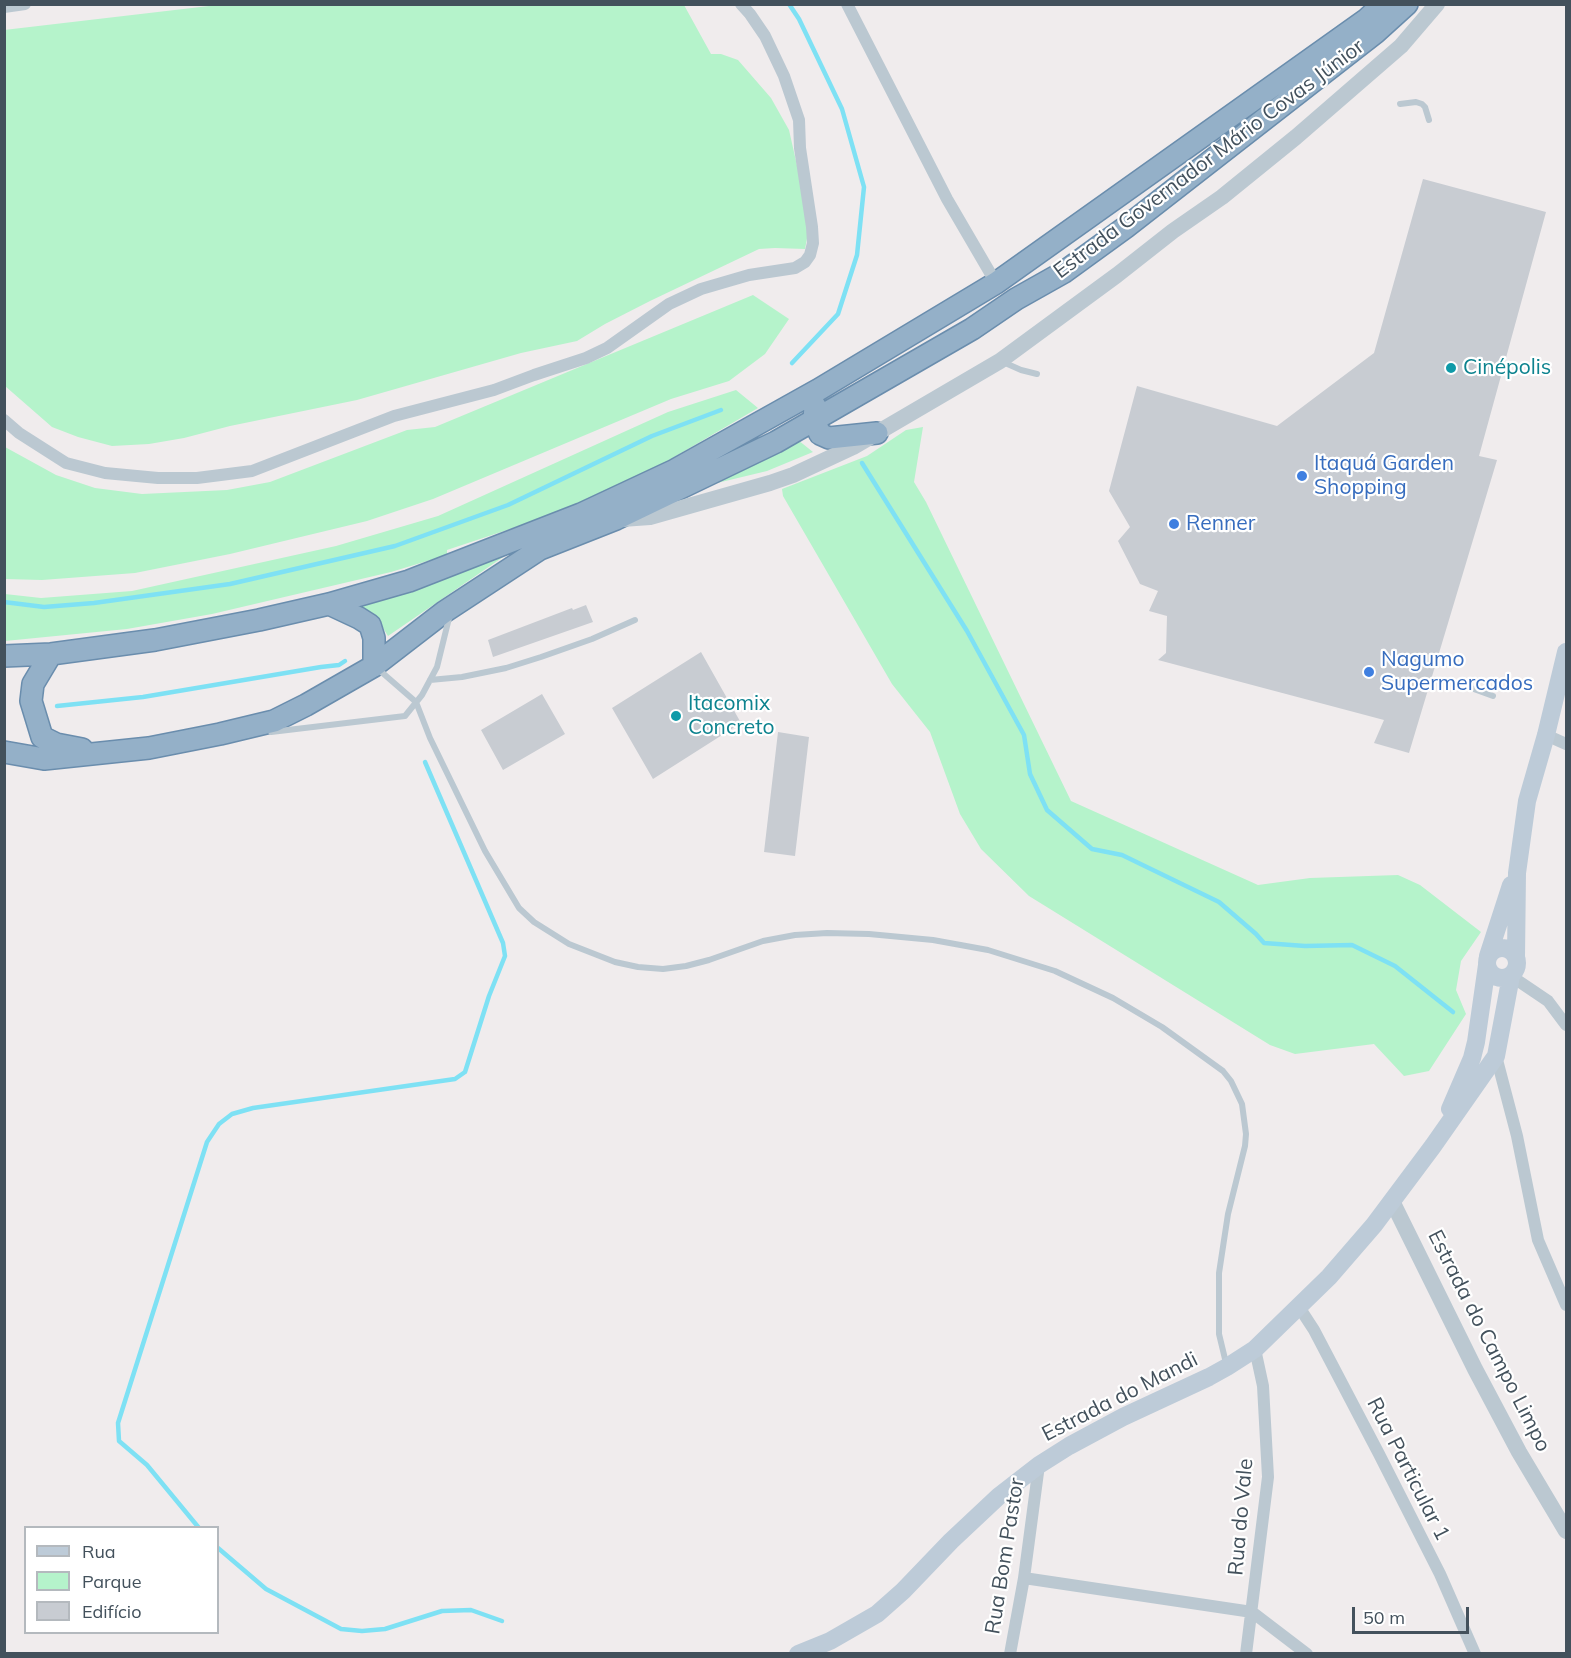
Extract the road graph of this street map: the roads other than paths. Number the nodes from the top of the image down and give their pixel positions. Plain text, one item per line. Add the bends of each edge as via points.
1 (26, 4) edge
2 (741, 4) edge
3 (847, 4) edge
4 (1383, 4) edge
5 (1407, 4) edge
6 (1437, 4) edge
7 (4, 7) edge
8 (1400, 104) dead end
9 (1429, 120) dead end
10 (996, 283) junction
11 (1000, 361) junction
12 (1037, 374) dead end
13 (838, 378) junction
14 (4, 420) edge
15 (814, 420) junction
16 (877, 433) junction
17 (616, 519) junction
18 (329, 604) junction
19 (452, 607) junction
20 (635, 621) dead end
21 (1566, 652) edge
22 (51, 654) junction
23 (4, 656) edge
24 (374, 666) junction
25 (430, 680) junction
26 (1460, 684) dead end
27 (1493, 696) dead end
28 (416, 702) junction
29 (265, 732) dead end
30 (254, 734) dead end
31 (1546, 735) junction
32 (172, 743) junction
33 (1566, 744) edge
34 (4, 752) edge
35 (102, 752) junction
36 (1517, 873) junction
37 (1516, 957) junction
38 (1487, 961) junction
39 (1511, 976) junction
40 (1566, 1025) edge
41 (1497, 1056) junction
42 (1433, 1146) junction
43 (1392, 1201) junction
44 (1566, 1305) edge
45 (1299, 1307) junction
46 (1255, 1349) junction
47 (1227, 1367) junction
48 (1039, 1465) junction
49 (1566, 1531) edge
50 (1024, 1578) junction
51 (1252, 1612) junction
52 (798, 1653) edge
53 (1010, 1653) edge
54 (1246, 1653) edge
55 (1306, 1653) edge
56 (1475, 1653) edge

1 - 7 street
2 - 14 street via 765,36 799,120 813,243 805,262 795,268 749,275 701,289 669,304 608,348 586,358 494,390 394,416 252,471 197,478 105,473 66,463
3 - 10 street via 947,200
4 - 10 highway, Estrada Governador Mário Covas Júnior
5 - 15 highway, Estrada Governador Mário Covas Júnior via 1368,39 1064,272
6 - 11 street via 1401,46 1296,137 1222,197
8 - 9 lane via 1422,104
10 - 13 highway, Estrada Governador Mário Covas Júnior
11 - 12 lane
11 - 16 street
13 - 15 highway via 816,404
13 - 18 highway, Estrada Governador Mário Covas Júnior via 675,470 581,514 409,581
15 - 16 highway via 820,434 830,438
15 - 17 highway, Estrada Governador Mário Covas Júnior
16 - 17 street via 818,464 770,483 650,517
17 - 19 highway, Estrada Governador Mário Covas Júnior via 540,549
18 - 22 highway, Estrada Governador Mário Covas Júnior via 155,640
18 - 24 highway via 370,625
19 - 24 highway, Estrada Governador Mário Covas Júnior
19 - 25 lane
20 - 25 lane via 524,662 462,678
21 - 31 main road, Estrada do Mandi
22 - 23 highway, Estrada Governador Mário Covas Júnior
22 - 35 highway via 33,684 31,700 42,737 56,744
24 - 28 lane
24 - 32 highway, Estrada Governador Mário Covas Júnior via 274,721
25 - 28 lane
26 - 27 lane
28 - 29 lane via 405,716
28 - 47 lane via 480,841 519,908 569,944 615,962 663,969 709,960 763,941 827,933 933,940 988,950 1055,971 1113,998 1223,1071 1242,1104 1246,1134 1219,1273 1220,1334
30 - 32 lane
31 - 33 street
31 - 36 main road, Estrada do Mandi via 1527,801
32 - 35 highway, Estrada Governador Mário Covas Júnior
34 - 35 highway, Estrada Governador Mário Covas Júnior via 44,759
36 - 37 main road, Estrada do Mandi
36 - 38 main road, Estrada do Mandi
37 - 38 main road via 1505,948 1495,949
37 - 39 main road via 1517,967
38 - 39 main road via 1488,970 1496,978
38 - 42 main road, Estrada do Mandi via 1472,1058
39 - 40 street via 1548,1001
39 - 41 main road, Estrada do Mandi
41 - 42 main road, Estrada do Mandi
41 - 44 street via 1538,1240
42 - 43 main road, Estrada do Mandi
43 - 45 main road, Estrada do Mandi
43 - 49 street, Estrada do Campo Limpo via 1475,1369
45 - 46 main road, Estrada do Mandi
45 - 56 street, Rua Particular 1 via 1440,1574
46 - 47 main road, Estrada do Mandi
46 - 51 street, Rua do Vale via 1263,1386 1268,1477
47 - 48 main road, Estrada do Mandi via 1123,1416
48 - 50 street, Rua Bom Pastor
48 - 52 main road, Estrada do Mandi via 999,1496 877,1614 830,1641
50 - 51 street
50 - 53 street, Rua Bom Pastor
51 - 54 street, Rua do Vale
51 - 55 street

